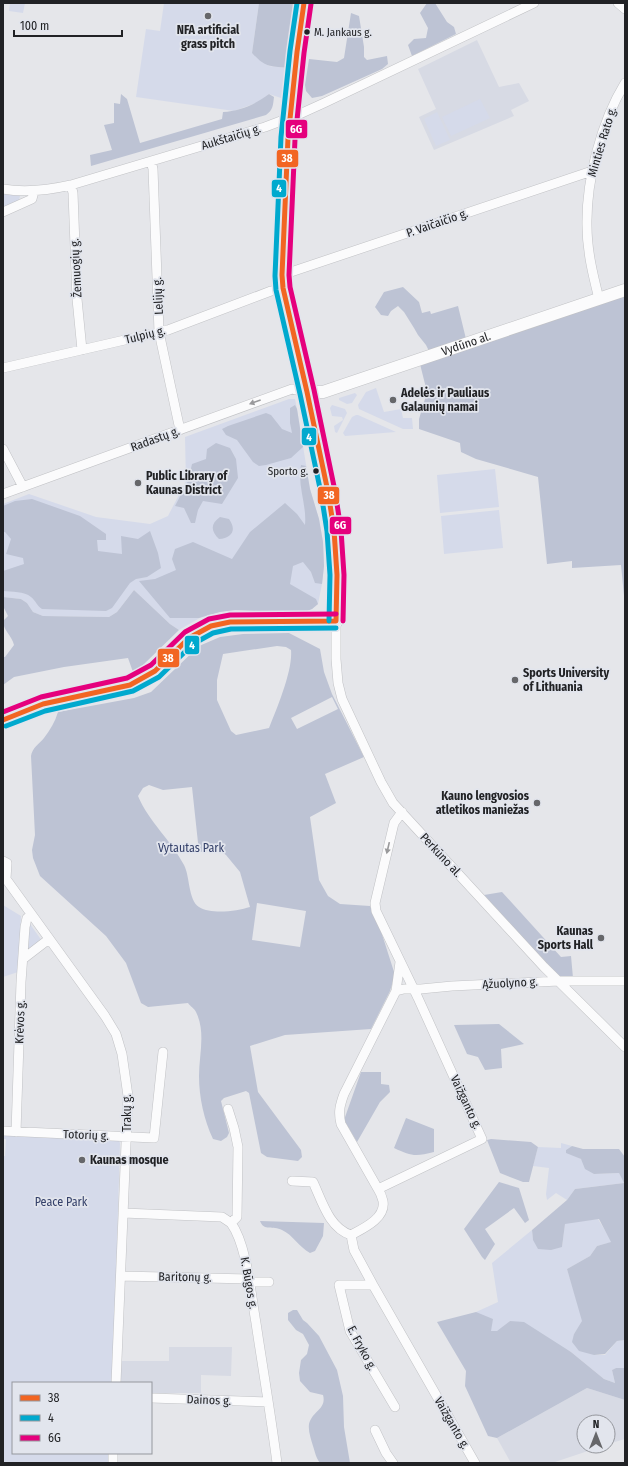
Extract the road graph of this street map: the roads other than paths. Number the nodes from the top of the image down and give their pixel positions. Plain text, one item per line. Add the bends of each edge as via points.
1 (304, 3) edge
2 (534, 3) edge
3 (618, 3) edge
4 (625, 9) edge
5 (625, 83) edge
6 (290, 118) junction
7 (151, 161) junction
8 (592, 171) junction
9 (71, 185) junction
10 (3, 189) edge
11 (34, 190) junction
12 (3, 212) edge
13 (283, 282) junction
14 (625, 290) edge
15 (598, 299) junction
16 (159, 332) junction
17 (82, 350) junction
18 (3, 368) edge
19 (307, 392) junction
20 (180, 430) junction
21 (3, 449) edge
22 (23, 487) junction
23 (3, 494) edge
24 (336, 621) junction
25 (3, 720) edge
26 (402, 812) junction
27 (3, 861) edge
28 (4, 879) edge
29 (32, 915) junction
30 (49, 939) junction
31 (23, 959) junction
32 (400, 960) junction
33 (559, 981) junction
34 (625, 981) edge
35 (414, 990) junction
36 (396, 991) junction
37 (625, 1046) edge
38 (163, 1052) dead end
39 (228, 1109) dead end
40 (3, 1131) edge
41 (16, 1132) junction
42 (127, 1137) junction
43 (292, 1181) dead end
44 (378, 1189) junction
45 (123, 1213) junction
46 (231, 1223) junction
47 (351, 1235) junction
48 (121, 1276) junction
49 (249, 1280) junction
50 (269, 1282) dead end
51 (373, 1285) junction
52 (116, 1382) edge
53 (152, 1398) edge
54 (268, 1402) junction
55 (395, 1407) dead end
56 (375, 1430) dead end
57 (277, 1463) edge
58 (393, 1463) edge
59 (475, 1463) edge

1 - 6 main road
2 - 6 street, Aukštaičių g.
3 - 4 street
5 - 8 street, Minties Rato g. via 611,110
6 - 7 street, Aukštaičių g.
6 - 13 main road via 283,226
7 - 9 street, Aukštaičių g.
7 - 16 street, Lelijų g.
8 - 13 street, P. Vaičaičio g.
8 - 15 street, Minties Rato g. via 587,228
9 - 11 street, Aukštaičių g.
9 - 17 street, Žemuogių g.
10 - 11 street, Aukštaičių g.
11 - 12 street via 32,199
13 - 16 street, Tulpių g. via 271,291
13 - 19 main road
14 - 15 street, Vydūno al.
15 - 19 street, Vydūno al. via 322,392
16 - 17 street, Tulpių g.
16 - 20 street, Lelijų g.
17 - 18 street, Tulpių g.
19 -> 20 street, Radastų g. via 292,389
19 - 24 main road via 334,530 337,575
20 - 22 street, Radastų g.
21 - 22 street
22 - 23 street, Radastų g.
24 - 25 main road via 230,622 211,626 189,638 156,671 130,685 43,704
24 - 26 street, Perkūno al. via 336,660 342,699 383,787
26 -> 32 street, Vaižganto g. via 394,823 375,903 376,911
26 - 33 street, Perkūno al.
27 - 28 street via 7,863
28 - 29 street, Trakų g.
29 - 30 street, Trakų g.
29 - 31 street, Krėvos g. via 27,918 25,927
30 - 31 street
30 - 42 street, Trakų g. via 116,1034 122,1054 128,1096
31 - 41 street, Krėvos g.
32 - 35 street, Vaižganto g.
32 - 36 street
33 - 34 street, Ąžuolyno g.
33 - 35 street, Ąžuolyno g.
33 - 37 street, Perkūno al.
35 - 36 street, Ąžuolyno g.
35 - 44 street, Vaižganto g. via 482,1139
36 - 44 street via 344,1094 339,1114 341,1124
38 - 42 street, Totorių g. via 154,1138
39 - 46 street via 237,1138 239,1157 237,1217
40 - 41 street, Totorių g.
41 - 42 street, Totorių g.
42 - 45 street, Trakų g.
43 - 47 street via 313,1182 331,1220 340,1230
44 - 47 street via 383,1208 366,1227
45 - 46 street via 222,1217
45 - 48 street, Trakų g.
46 - 49 street, K. Būgos g. via 237,1230 243,1247
47 - 51 street, Vaižganto g. via 354,1250
48 - 49 street, Baritonų g.
48 - 52 street, Trakų g.
49 - 50 street, Baritonų g.
49 - 54 street, K. Būgos g.
51 - 55 street, E. Fryko g. via 340,1285 350,1331
51 - 59 street, Vaižganto g.
53 - 54 street, Dainos g.
54 - 57 street, K. Būgos g.
56 - 58 street

